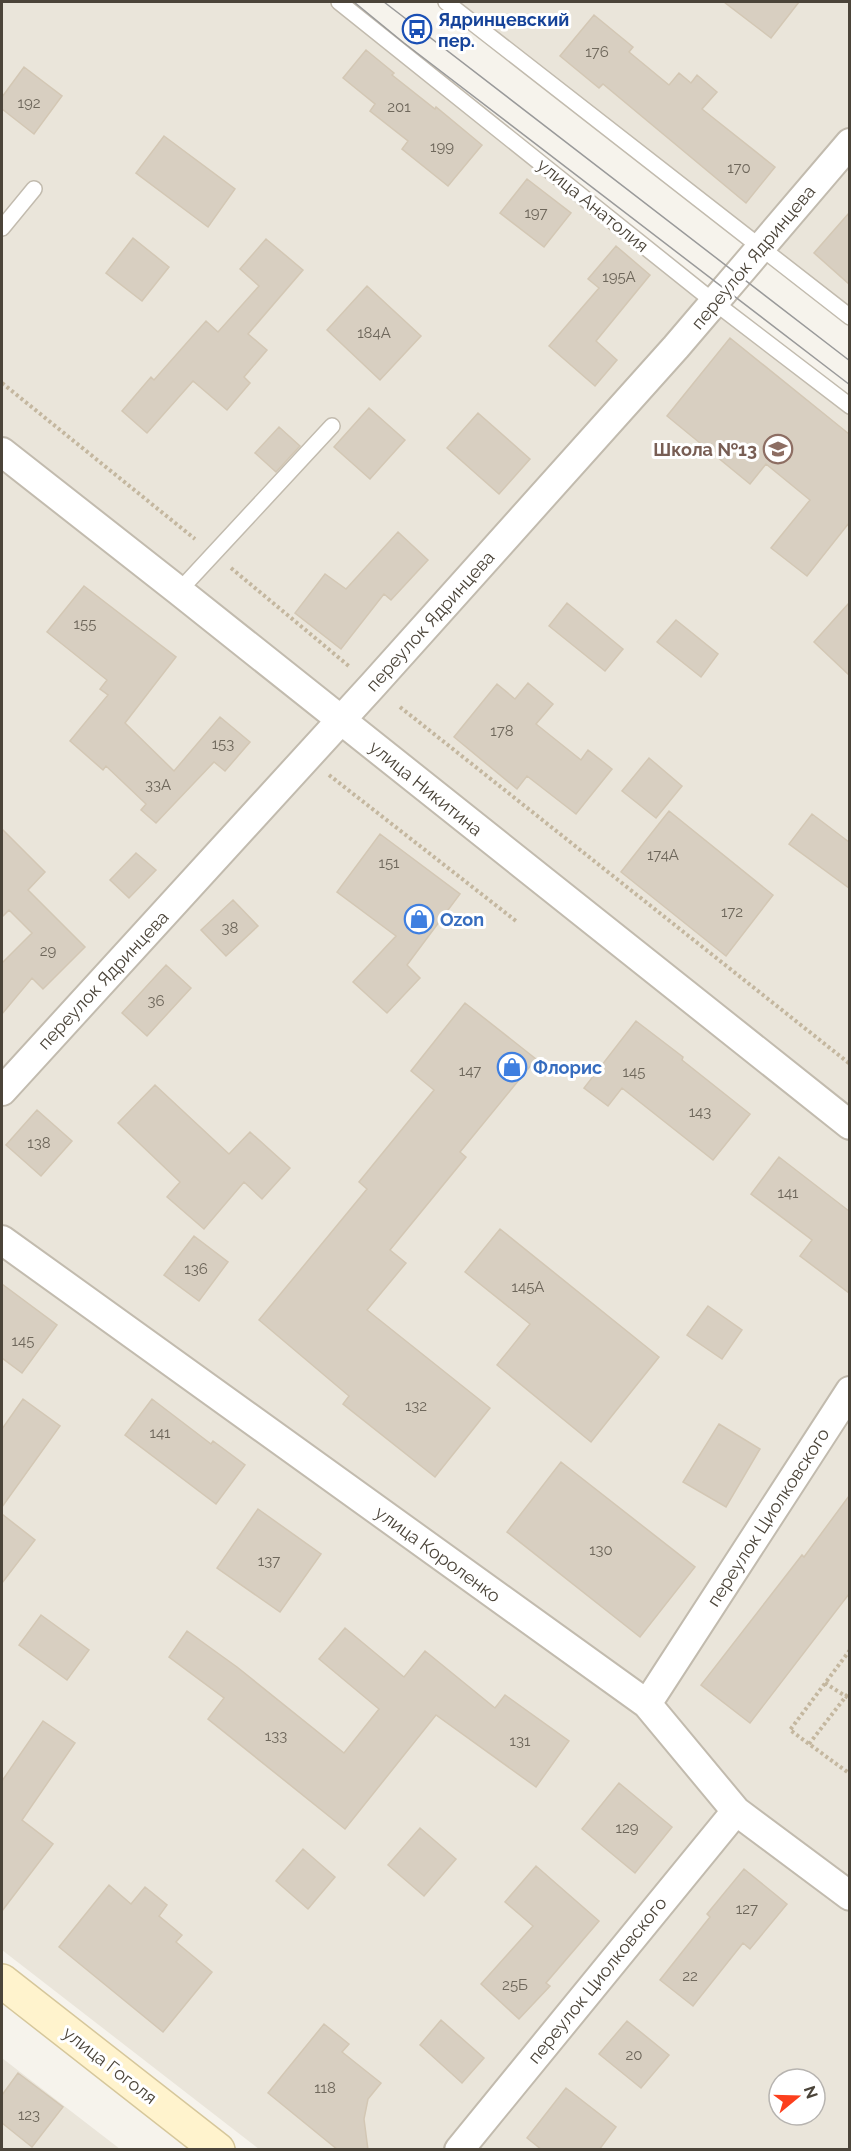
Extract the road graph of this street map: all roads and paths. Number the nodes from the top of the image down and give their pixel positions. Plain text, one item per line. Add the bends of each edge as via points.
1 (339, 2) edge
2 (446, 2) edge
3 (849, 143) edge
4 (34, 189) dead end
5 (2, 228) edge
6 (760, 248) junction
7 (714, 302) junction
8 (849, 317) edge
9 (2, 383) edge
10 (849, 406) edge
11 (332, 426) dead end
12 (2, 452) edge
13 (214, 554) junction
14 (179, 591) junction
15 (353, 669) dead end
16 (400, 707) dead end
17 (340, 720) junction
18 (329, 774) dead end
19 (516, 921) dead end
20 (849, 1064) edge
21 (2, 1091) edge
22 (849, 1125) edge
23 (2, 1240) edge
24 (849, 1391) edge
25 (849, 1650) edge
26 (825, 1683) junction
27 (849, 1691) edge
28 (848, 1698) edge
29 (647, 1704) junction
30 (809, 1744) junction
31 (849, 1766) edge
32 (847, 1772) edge
33 (736, 1811) junction
34 (849, 1896) edge
35 (2, 1981) edge
36 (219, 2150) edge
37 (459, 2150) edge

1 - 7 lane, улица Анатолия
2 - 6 lane
3 - 6 street, переулок Ядринцева
4 - 5 lane
6 - 7 street, переулок Ядринцева
6 - 8 lane
7 - 10 lane, улица Анатолия
7 - 17 street, переулок Ядринцева
9 - 13 path
11 - 13 lane
12 - 14 street, улица Никитина
13 - 14 lane
13 - 15 path
14 - 17 street, улица Никитина
16 - 20 path
17 - 21 street, переулок Ядринцева
17 - 22 street, улица Никитина
18 - 19 path
23 - 29 street, улица Короленко
24 - 29 street, переулок Циолковского
25 - 26 path
26 - 28 path
26 - 30 path via 790,1730
27 - 28 path
28 - 30 path
29 - 33 street, улица Короленко
30 - 32 path
31 - 32 path
33 - 34 street, улица Короленко
33 - 37 street, переулок Циолковского
35 - 36 street, улица Гоголя

